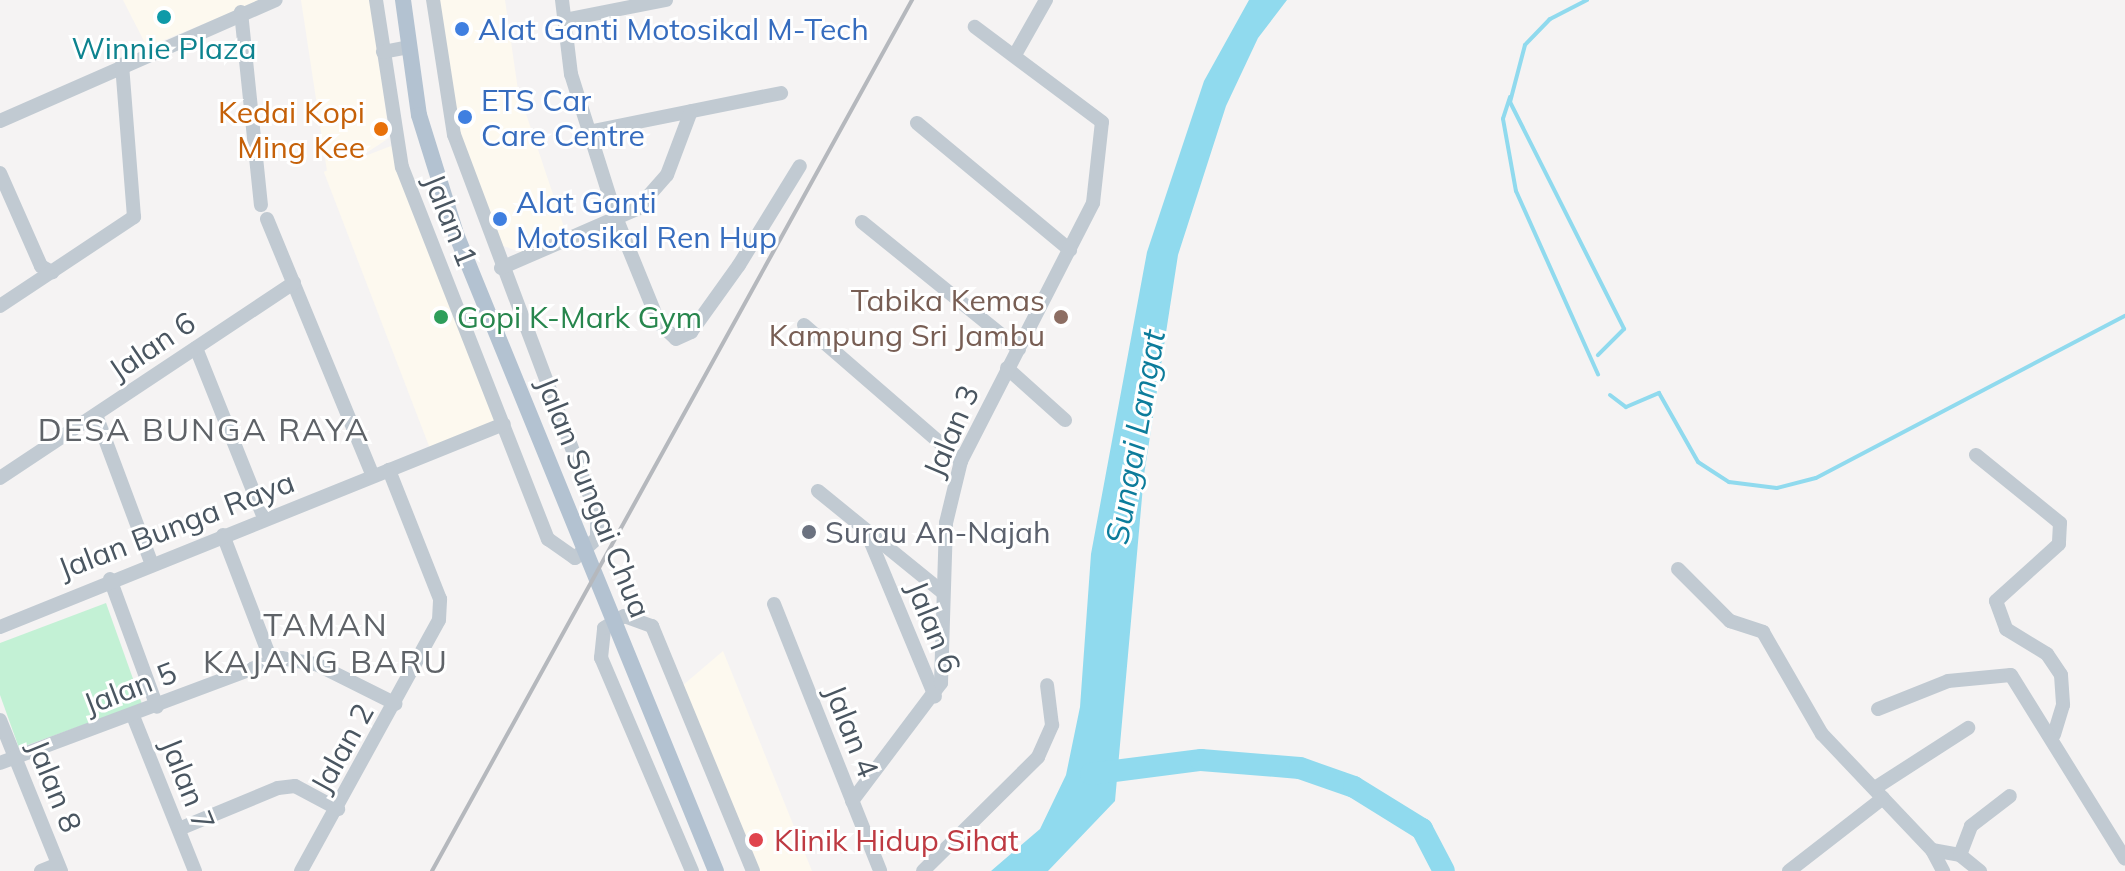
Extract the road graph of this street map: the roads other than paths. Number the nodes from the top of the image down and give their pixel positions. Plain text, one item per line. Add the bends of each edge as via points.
1 (276, 0) edge
2 (376, 0) edge
3 (403, 0) edge
4 (433, 0) edge
5 (562, 0) edge
6 (666, 0) edge
7 (1046, 0) edge
8 (241, 12) junction
9 (564, 20) junction
10 (975, 27) dead end
11 (409, 47) junction
12 (383, 52) junction
13 (1016, 53) junction
14 (122, 64) junction
15 (781, 93) dead end
16 (691, 111) junction
17 (0, 121) edge
18 (917, 123) dead end
19 (588, 132) junction
20 (800, 166) dead end
21 (0, 173) edge
22 (617, 220) junction
23 (862, 222) dead end
24 (1070, 250) junction
25 (501, 268) junction
26 (52, 272) junction
27 (294, 283) junction
28 (0, 306) edge
29 (804, 325) dead end
30 (196, 348) junction
31 (1019, 349) junction
32 (1007, 368) junction
33 (96, 415) junction
34 (1065, 420) dead end
35 (504, 424) junction
36 (1976, 455) dead end
37 (961, 461) junction
38 (389, 470) junction
39 (373, 476) junction
40 (0, 478) edge
41 (818, 491) dead end
42 (264, 518) junction
43 (867, 533) junction
44 (223, 535) junction
45 (151, 562) junction
46 (1678, 569) dead end
47 (110, 579) junction
48 (941, 591) junction
49 (774, 604) dead end
50 (0, 627) edge
51 (271, 660) junction
52 (1047, 685) dead end
53 (935, 696) junction
54 (396, 704) junction
55 (157, 707) junction
56 (1878, 709) dead end
57 (133, 716) junction
58 (0, 720) edge
59 (1968, 728) dead end
60 (2054, 735) junction
61 (16, 759) junction
62 (0, 763) edge
63 (1879, 793) junction
64 (2010, 796) dead end
65 (852, 801) junction
66 (338, 809) junction
67 (179, 829) junction
68 (1932, 850) junction
69 (1960, 855) junction
70 (2125, 859) edge
71 (59, 868) edge
72 (715, 868) edge
73 (874, 869) edge
74 (41, 871) edge
75 (195, 871) edge
76 (301, 871) edge
77 (692, 871) edge
78 (753, 871) edge
79 (923, 871) edge
80 (1789, 871) edge
81 (1943, 871) edge
82 (1980, 871) edge

1 - 8 street
2 - 12 street, Jalan 1
3 - 11 main road, Jalan Sungai Chua
4 - 25 street via 454,135
5 - 9 street
6 - 9 street
7 - 13 street
8 - 14 street
8 - 27 street via 264,212
9 - 19 street
10 - 13 street
11 - 12 street
11 - 72 main road, Jalan Sungai Chua via 421,124 456,234
12 - 35 street, Jalan 1 via 402,167
13 - 24 street, Jalan 3 via 1102,122 1093,203
14 - 17 street
14 - 26 street via 138,207
15 - 16 street
16 - 19 street
16 - 22 street via 667,175
18 - 24 street
19 - 22 street
20 - 22 street via 691,332 676,339 659,323
21 - 26 street via 41,266
22 - 25 street
23 - 31 street
24 - 31 street, Jalan 3
25 - 35 street, Jalan 1 via 597,515 597,538 575,558 548,539
26 - 28 street
27 - 30 street, Jalan 6
27 - 39 street
29 - 37 street
30 - 33 street, Jalan 6
30 - 42 street
31 - 32 street, Jalan 3
32 - 34 street
32 - 37 street, Jalan 3
33 - 40 street, Jalan 6
33 - 45 street
35 - 38 street, Jalan Bunga Raya
36 - 60 street via 2060,523 2059,544 1996,601 2006,629 2047,654 2061,675 2063,705
37 - 48 street, Jalan 3
38 - 39 street, Jalan Bunga Raya
38 - 54 street, Jalan 2 via 440,599 439,620
39 - 42 street, Jalan Bunga Raya
41 - 43 street
42 - 44 street, Jalan Bunga Raya
43 - 48 street
43 - 53 street, Jalan 6
44 - 45 street, Jalan Bunga Raya
44 - 51 street
45 - 47 street, Jalan Bunga Raya
46 - 63 street via 1730,621 1763,632 1822,734
47 - 50 street, Jalan Bunga Raya
47 - 55 street
48 - 53 street, Jalan 3 via 943,670
49 - 65 street, Jalan 4
51 - 54 street, Jalan 5 via 316,664
51 - 55 street, Jalan 5
52 - 79 street via 1052,725 1038,757
53 - 65 street, Jalan 3
54 - 66 street, Jalan 2
55 - 57 street, Jalan 5
56 - 60 street via 1948,681 2005,674 2019,682
57 - 61 street, Jalan 5
57 - 67 street, Jalan 7
58 - 61 street, Jalan 8
59 - 63 street
60 - 70 street
61 - 62 street, Jalan 5
61 - 71 street, Jalan 8
63 - 68 street
63 - 80 street
64 - 69 street via 1971,826
65 - 73 street, Jalan 4
66 - 67 street via 295,786 278,788
66 - 76 street, Jalan 2
67 - 75 street, Jalan 7
68 - 69 street
68 - 81 street
69 - 82 street
71 - 74 street
77 - 78 street via 599,649 614,619 635,616 652,626

